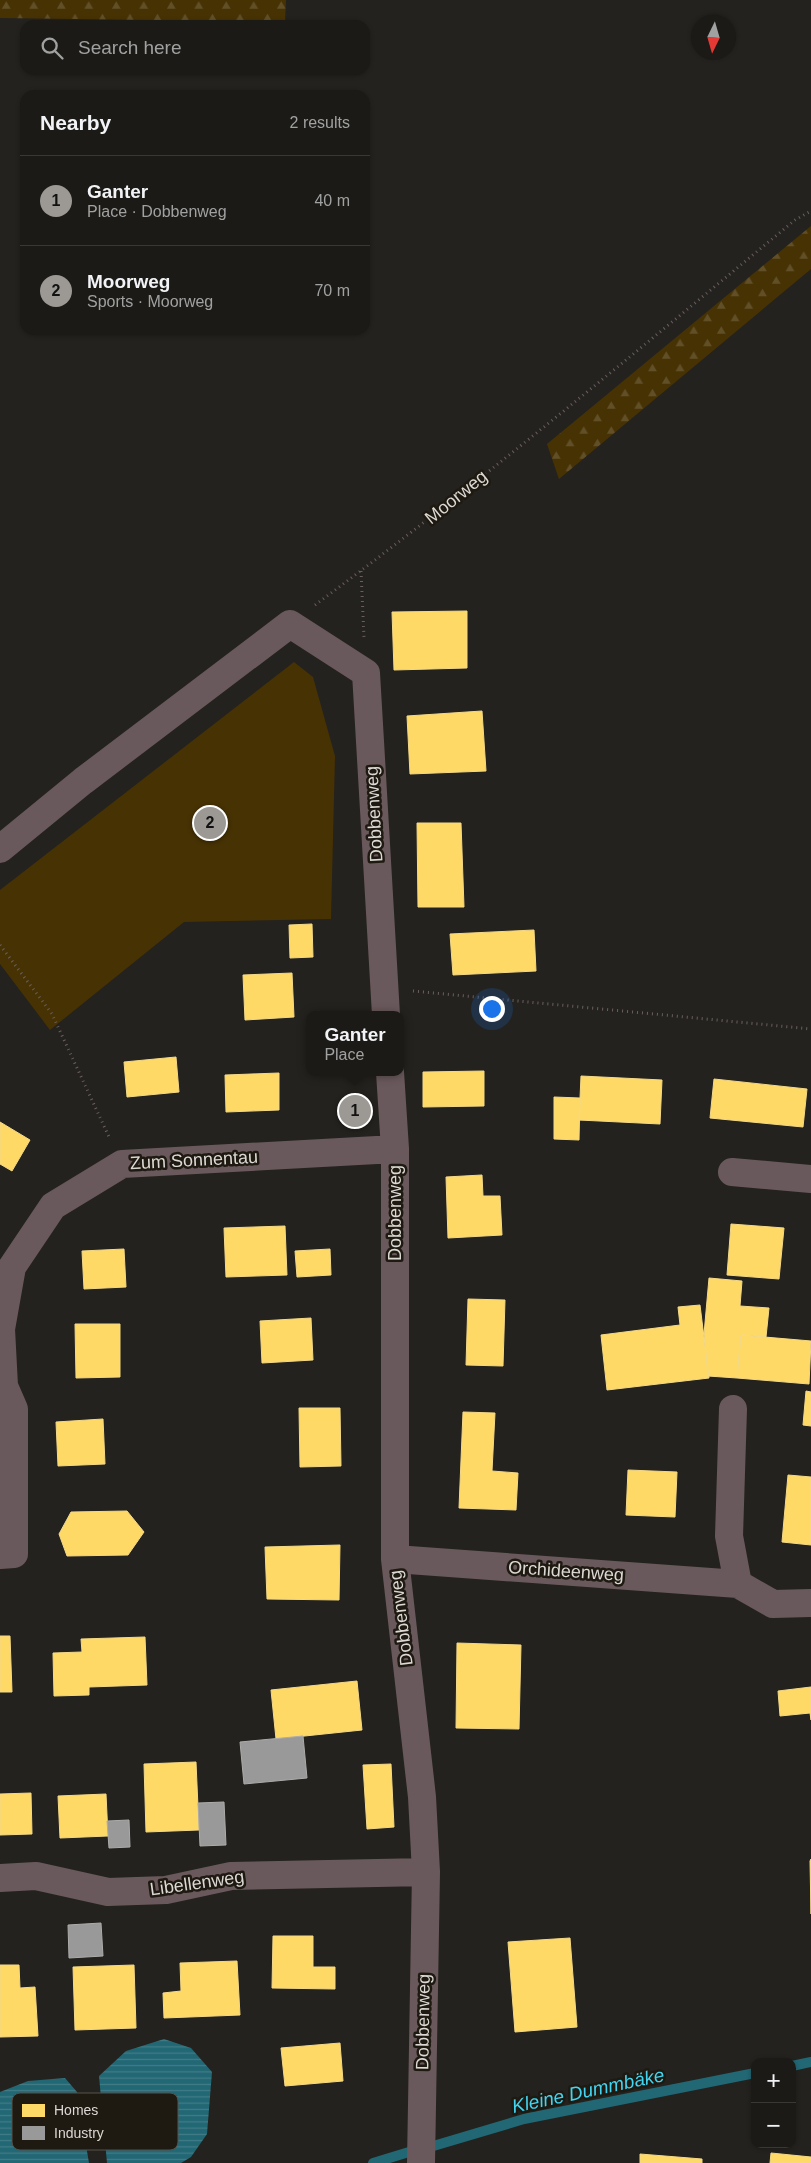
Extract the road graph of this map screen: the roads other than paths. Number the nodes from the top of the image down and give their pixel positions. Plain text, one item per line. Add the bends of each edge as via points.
1 (0, 850) edge
2 (385, 1002) edge
3 (390, 1076) edge
4 (395, 1149) junction
5 (732, 1172) dead end
6 (811, 1179) edge
7 (733, 1409) dead end
8 (0, 1555) edge
9 (394, 1559) junction
10 (738, 1584) junction
11 (811, 1603) edge
12 (426, 1872) junction
13 (0, 1878) edge
14 (421, 2163) edge

1 - 2 street, Dobbenweg via 82,781 290,624 366,672
3 - 4 street, Dobbenweg
4 - 8 street, Zum Sonnentau via 122,1164 53,1206 12,1267 1,1329 4,1386 14,1409 14,1554
4 - 9 street, Dobbenweg
5 - 6 street
7 - 10 street via 729,1536
9 - 10 street, Orchideenweg
9 - 12 street, Dobbenweg via 422,1797
10 - 11 street, Orchideenweg via 773,1604
12 - 13 street, Libellenweg via 231,1876 166,1890 108,1892 36,1876
12 - 14 street, Dobbenweg

